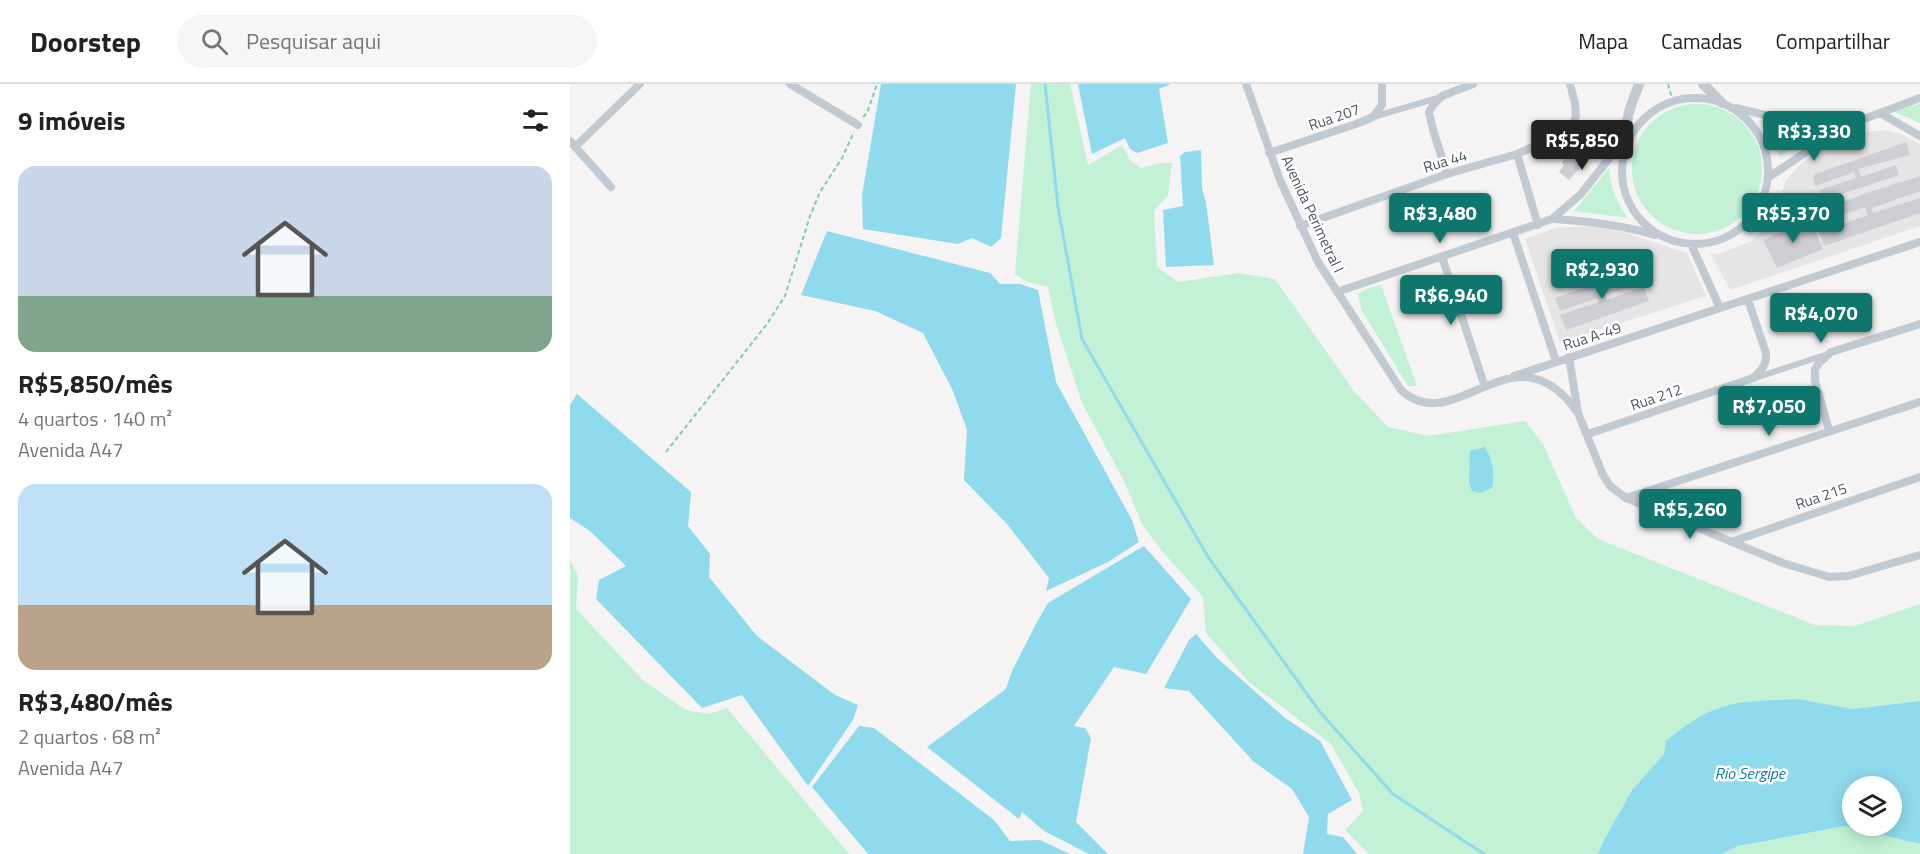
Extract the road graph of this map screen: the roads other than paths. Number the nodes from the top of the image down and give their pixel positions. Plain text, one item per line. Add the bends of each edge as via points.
1 (640, 84) edge
2 (790, 84) edge
3 (1246, 84) edge
4 (1382, 84) edge
5 (1473, 84) edge
6 (1570, 84) edge
7 (1639, 84) edge
8 (1703, 84) edge
9 (1442, 96) junction
10 (1920, 99) edge
11 (1724, 104) junction
12 (1880, 113) junction
13 (1373, 117) junction
14 (858, 125) road end
15 (1845, 126) junction
16 (1920, 136) edge
17 (1628, 143) junction
18 (572, 144) edge
19 (1269, 153) junction
20 (1516, 154) junction
21 (1448, 174) junction
22 (1769, 177) junction
23 (611, 187) dead end
24 (1552, 219) junction
25 (1538, 225) junction
26 (1300, 226) junction
27 (1513, 233) junction
28 (1668, 239) junction
29 (1920, 242) edge
30 (1691, 244) junction
31 (1442, 257) junction
32 (1336, 292) junction
33 (1748, 300) junction
34 (1720, 308) junction
35 (1920, 324) edge
36 (1831, 352) junction
37 (1569, 357) junction
38 (1556, 362) junction
39 (1511, 377) junction
40 (1753, 378) junction
41 (1485, 387) junction
42 (1920, 402) edge
43 (1578, 413) junction
44 (1829, 430) junction
45 (1588, 434) junction
46 (1920, 477) edge
47 (1626, 498) junction
48 (1731, 542) junction
49 (1920, 555) edge

1 - 18 street
2 - 14 street
3 - 19 street, Avenida Perimetral I
4 - 13 street, Rua 207 via 1382,103
5 - 9 street
6 - 20 street, Rua 44 via 1577,113 1568,131
7 - 17 street via 1626,121
8 - 11 street
9 - 13 street
9 - 21 street via 1429,116
10 - 12 street
11 - 15 street via 1790,122
11 - 17 street via 1695,98 1673,102 1645,118
11 - 22 street via 1739,113 1759,135
12 - 15 street
12 - 16 street
13 - 19 street, Rua 207
15 - 22 street
17 - 24 street via 1611,156 1581,195
17 - 28 street via 1622,173 1628,200 1644,223
18 - 23 street
19 - 26 street, Avenida Perimetral I
20 - 21 street, Rua 44
20 - 25 street
21 - 26 street, Rua 44
22 - 30 street via 1760,207 1740,230 1712,243
24 - 25 street
24 - 28 street via 1616,224
25 - 27 street
26 - 32 street, Avenida Perimetral I
27 - 31 street
27 - 38 street
28 - 30 street
29 - 33 street, Rua A-49
30 - 34 street
31 - 32 street
31 - 41 street
32 - 41 street, Avenida Perimetral I via 1410,398 1440,404
33 - 34 street, Rua A-49
33 - 40 street via 1766,353 1764,365
34 - 37 street, Rua A-49
35 - 36 street
36 - 40 street
36 - 44 street via 1819,363 1815,375
37 - 38 street, Rua A-49
37 - 43 street, Avenida Perimetral I
38 - 39 street, Rua A-49
39 - 41 street, Avenida Perimetral I
39 - 43 street, Avenida Perimetral I via 1542,381 1556,388
40 - 45 street, Rua 212
42 - 44 street
43 - 45 street, Avenida Perimetral I
44 - 47 street
45 - 47 street, Avenida Perimetral I via 1606,480
46 - 48 street, Rua 215
47 - 48 street, Avenida Perimetral I
48 - 49 street, Avenida Perimetral I via 1829,577 1848,576

